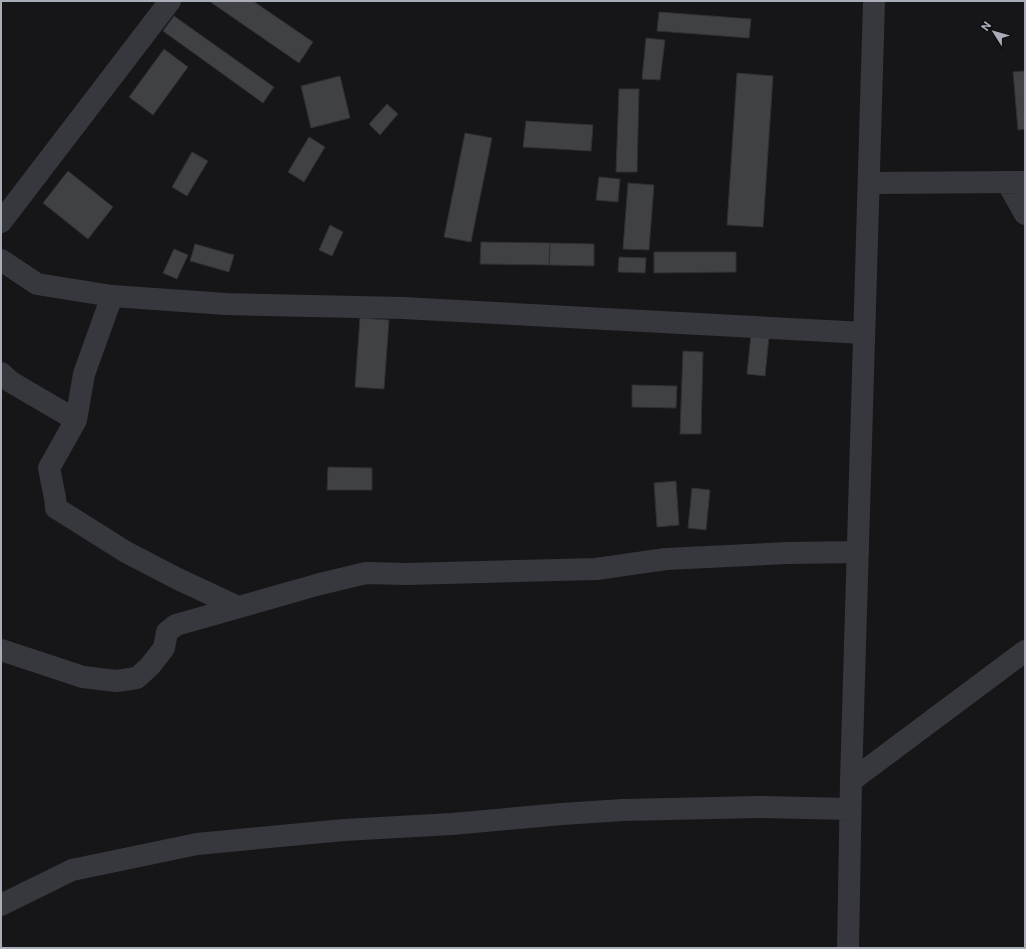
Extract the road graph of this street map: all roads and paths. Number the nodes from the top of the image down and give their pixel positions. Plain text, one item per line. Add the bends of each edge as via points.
1 (170, 1) edge
2 (874, 1) edge
3 (1016, 182) edge
4 (868, 183) junction
5 (1025, 214) edge
6 (1, 222) edge
7 (1, 260) edge
8 (112, 296) junction
9 (864, 333) junction
10 (1, 374) edge
11 (76, 420) junction
12 (858, 552) junction
13 (238, 607) junction
14 (1, 650) edge
15 (1025, 651) edge
16 (851, 781) junction
17 (850, 809) junction
18 (1, 905) edge
19 (848, 948) edge

1 - 6 street
2 - 4 street
3 - 4 street
3 - 5 street
4 - 9 street
7 - 8 street via 37,284
8 - 9 street via 226,304 403,308
8 - 11 street via 84,374
9 - 12 street
10 - 11 street via 10,382
11 - 13 street via 49,468 56,508 126,552
12 - 13 street via 666,559 596,569 366,573
12 - 16 street
13 - 14 street via 176,625 167,632 164,648 138,678 116,681 83,677
15 - 16 street
16 - 17 street
17 - 18 street via 759,807 616,810 197,844 72,870
17 - 19 street

